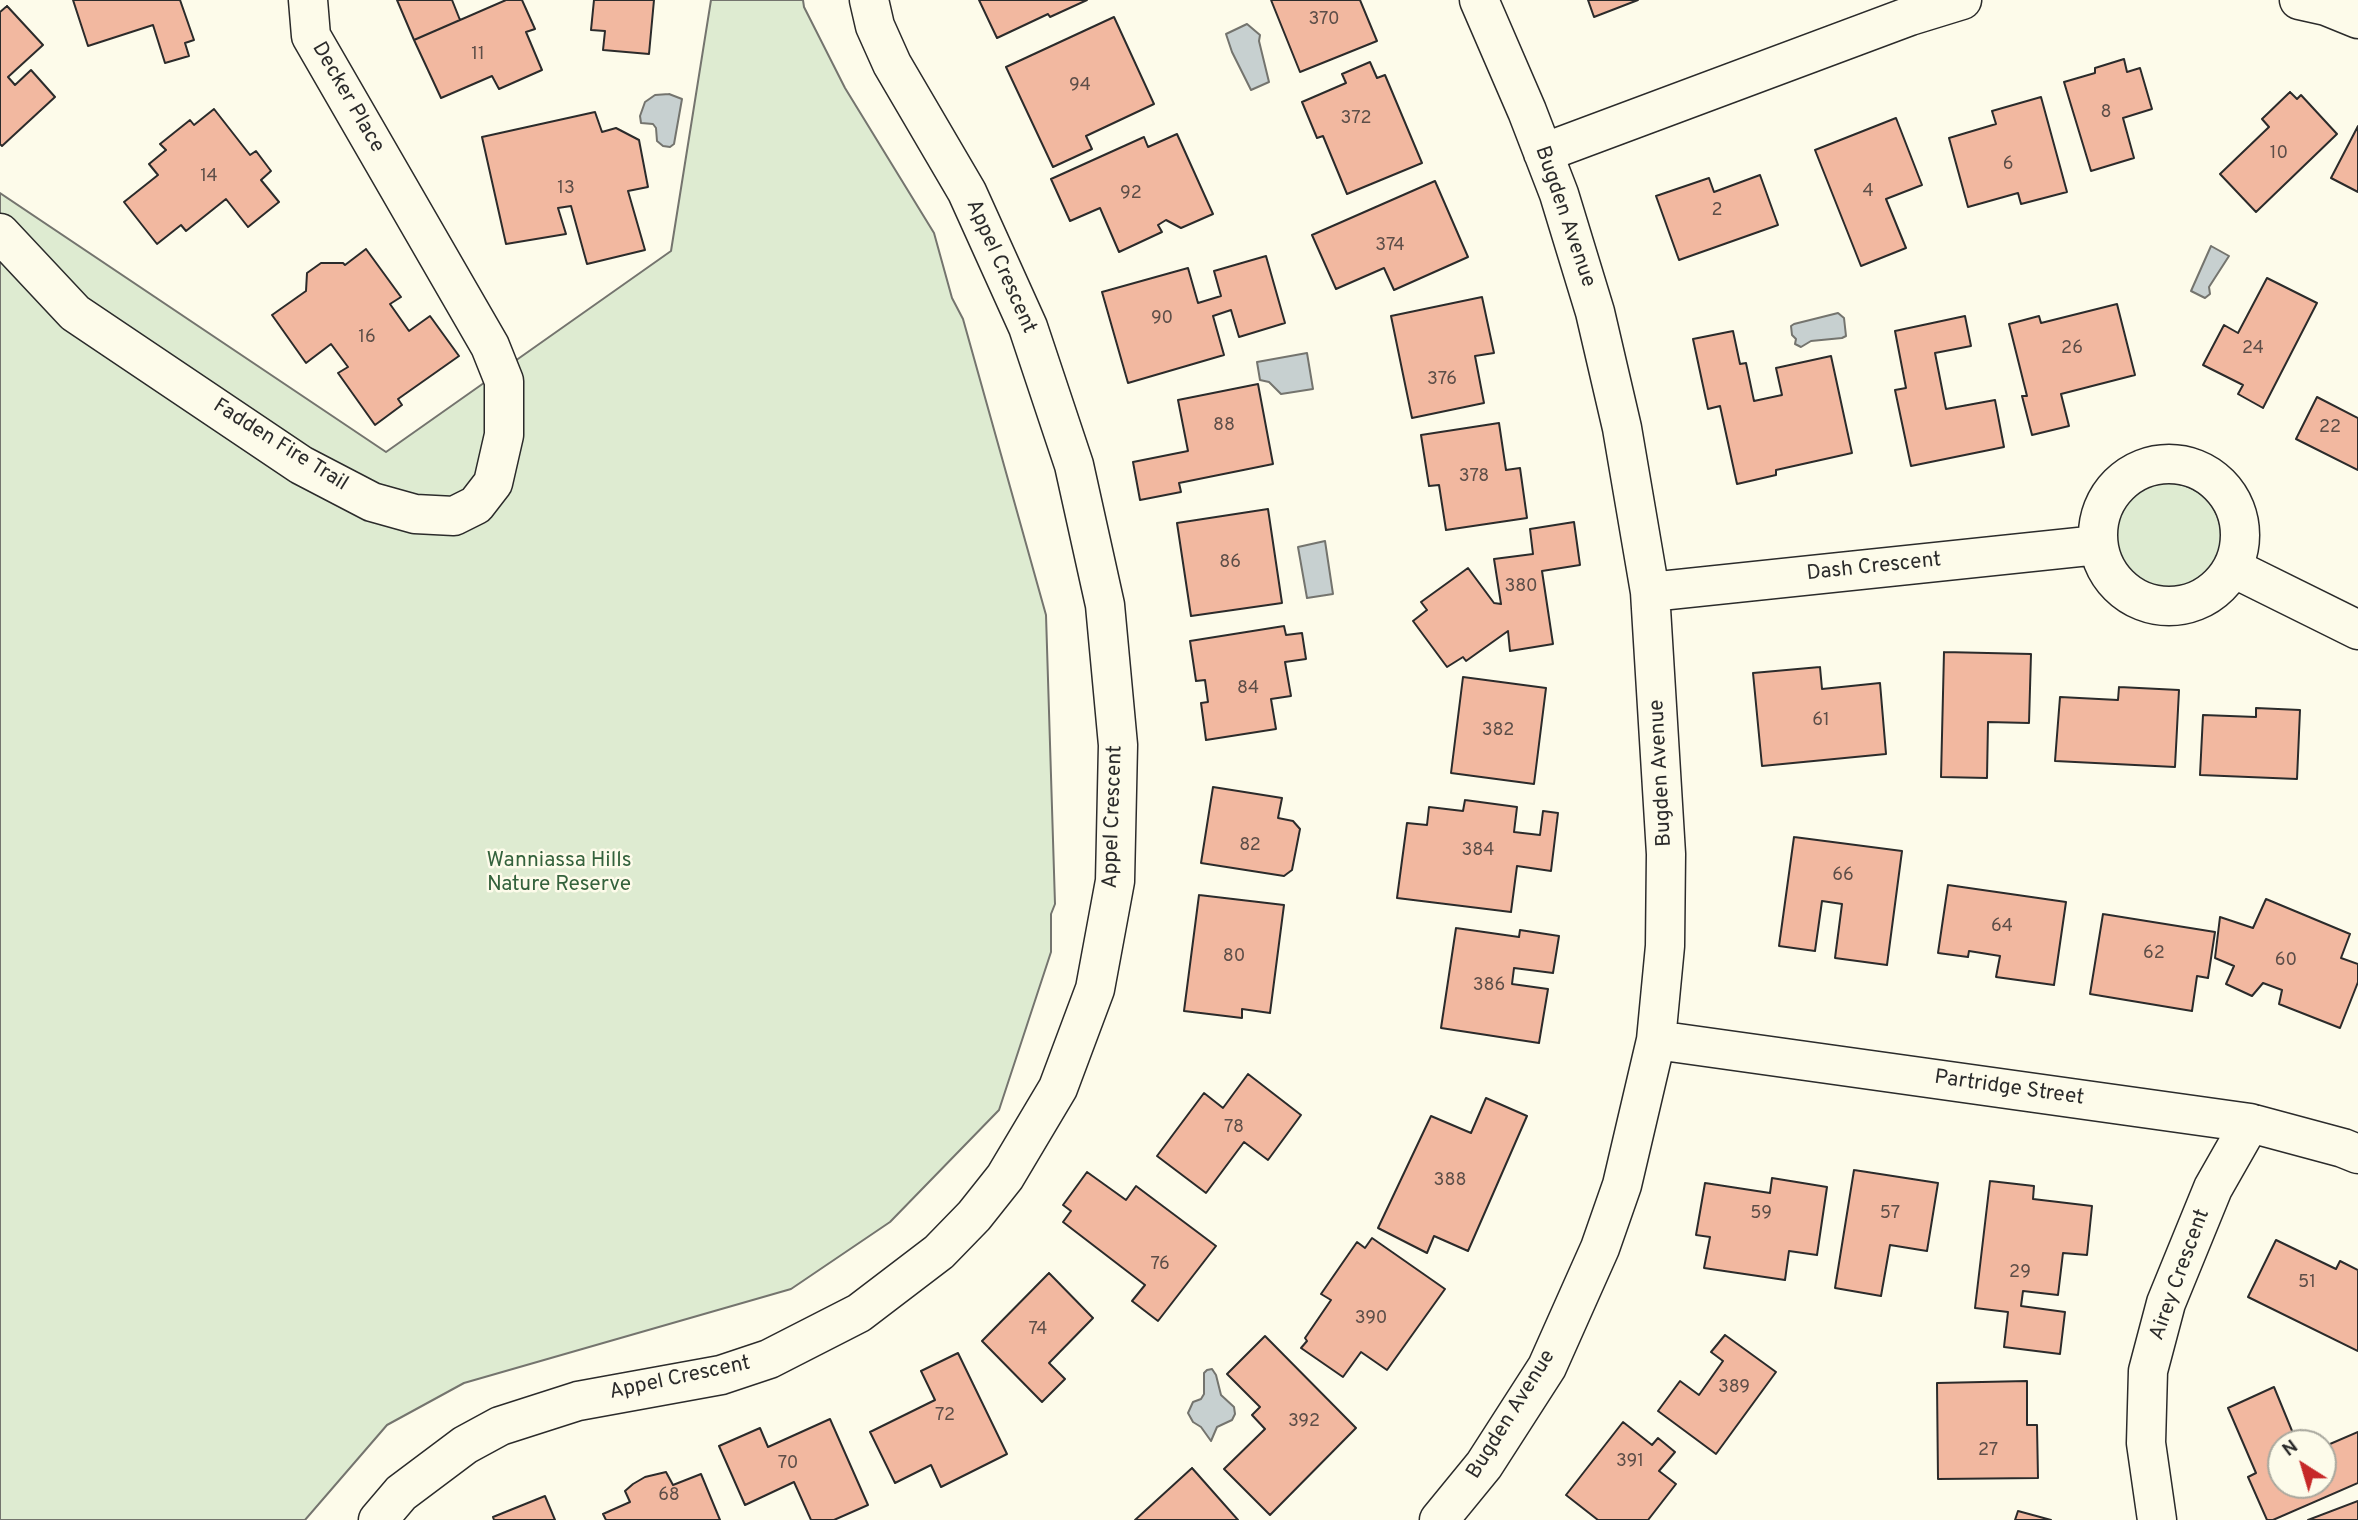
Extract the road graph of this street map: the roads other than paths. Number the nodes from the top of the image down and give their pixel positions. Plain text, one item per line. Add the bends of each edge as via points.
1 (308, 0) edge
2 (869, 0) edge
3 (1479, 0) edge
4 (1962, 0) edge
5 (2299, 0) edge
6 (2358, 19) edge
7 (1543, 153) junction
8 (400, 191) joint
9 (0, 233) edge
10 (2098, 545) junction
11 (2233, 568) junction
12 (1650, 592) junction
13 (2358, 630) edge
14 (1656, 1040) junction
15 (2250, 1123) junction
16 (2358, 1154) edge
17 (378, 1520) edge
18 (1439, 1520) edge
19 (2157, 1520) edge

1 - 8 street, Decker Place via 311,36
2 - 17 street, Appel Crescent via 892,64 967,192 1028,327 1074,465 1105,605 1118,745 1115,881 1095,989 1058,1088 1006,1177 939,1252 859,1313 769,1359 721,1375 578,1401 500,1426 465,1445 401,1493
3 - 7 street, Bugden Avenue
4 - 7 street
5 - 6 street
7 - 12 street, Bugden Avenue via 1610,371
8 - 9 street, Fadden Fire Trail via 491,346 504,381 504,435 494,483 476,505 454,516 415,514 372,502 302,465 75,313
10 - 11 street via 2106,570 2122,590 2145,603 2170,607 2195,602 2217,588
10 - 11 street via 2099,519 2110,494 2129,475 2154,465 2181,464 2206,474 2226,492 2238,515 2240,542
10 - 12 street, Dash Crescent
11 - 13 street
12 - 14 street, Bugden Avenue via 1666,854 1665,946
14 - 15 street, Partridge Street
14 - 18 street, Bugden Avenue via 1622,1185 1553,1355 1484,1465
15 - 16 street, Partridge Street
15 - 19 street, Airey Crescent via 2213,1188 2166,1303 2148,1371 2146,1443

